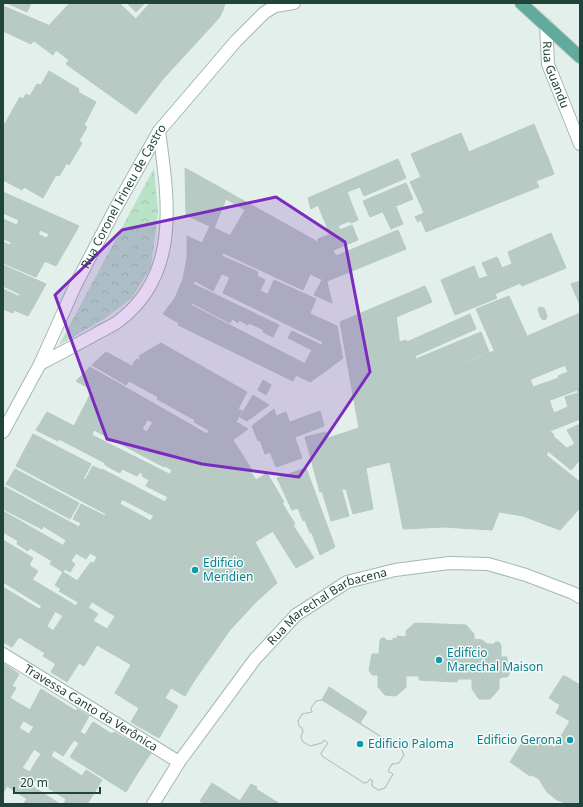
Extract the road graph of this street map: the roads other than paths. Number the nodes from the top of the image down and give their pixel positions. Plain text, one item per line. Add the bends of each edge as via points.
1 (294, 3) edge
2 (521, 3) edge
3 (273, 5) edge
4 (546, 25) junction
5 (580, 57) edge
6 (159, 131) junction
7 (580, 144) edge
8 (40, 364) junction
9 (3, 432) edge
10 (580, 597) edge
11 (3, 654) edge
12 (179, 762) junction
13 (153, 804) edge

1 - 3 street, Rua Coronel Irineu de Castro
2 - 4 main road
3 - 6 street, Rua Coronel Irineu de Castro via 236,41
4 - 5 main road
4 - 7 street, Rua Guandu via 548,64
6 - 8 street, Rua Coronel Irineu de Castro via 76,284
6 - 8 street via 166,188 166,219 165,243 157,273 141,299 120,321
8 - 9 street, Rua Coronel Irineu de Castro
10 - 12 street, Rua Marechal Barbacena via 526,575 488,564 449,563 395,570 347,582 296,614 254,659
11 - 12 street, Travessa Canto da Verônica
12 - 13 street, Rua Marechal Barbacena

